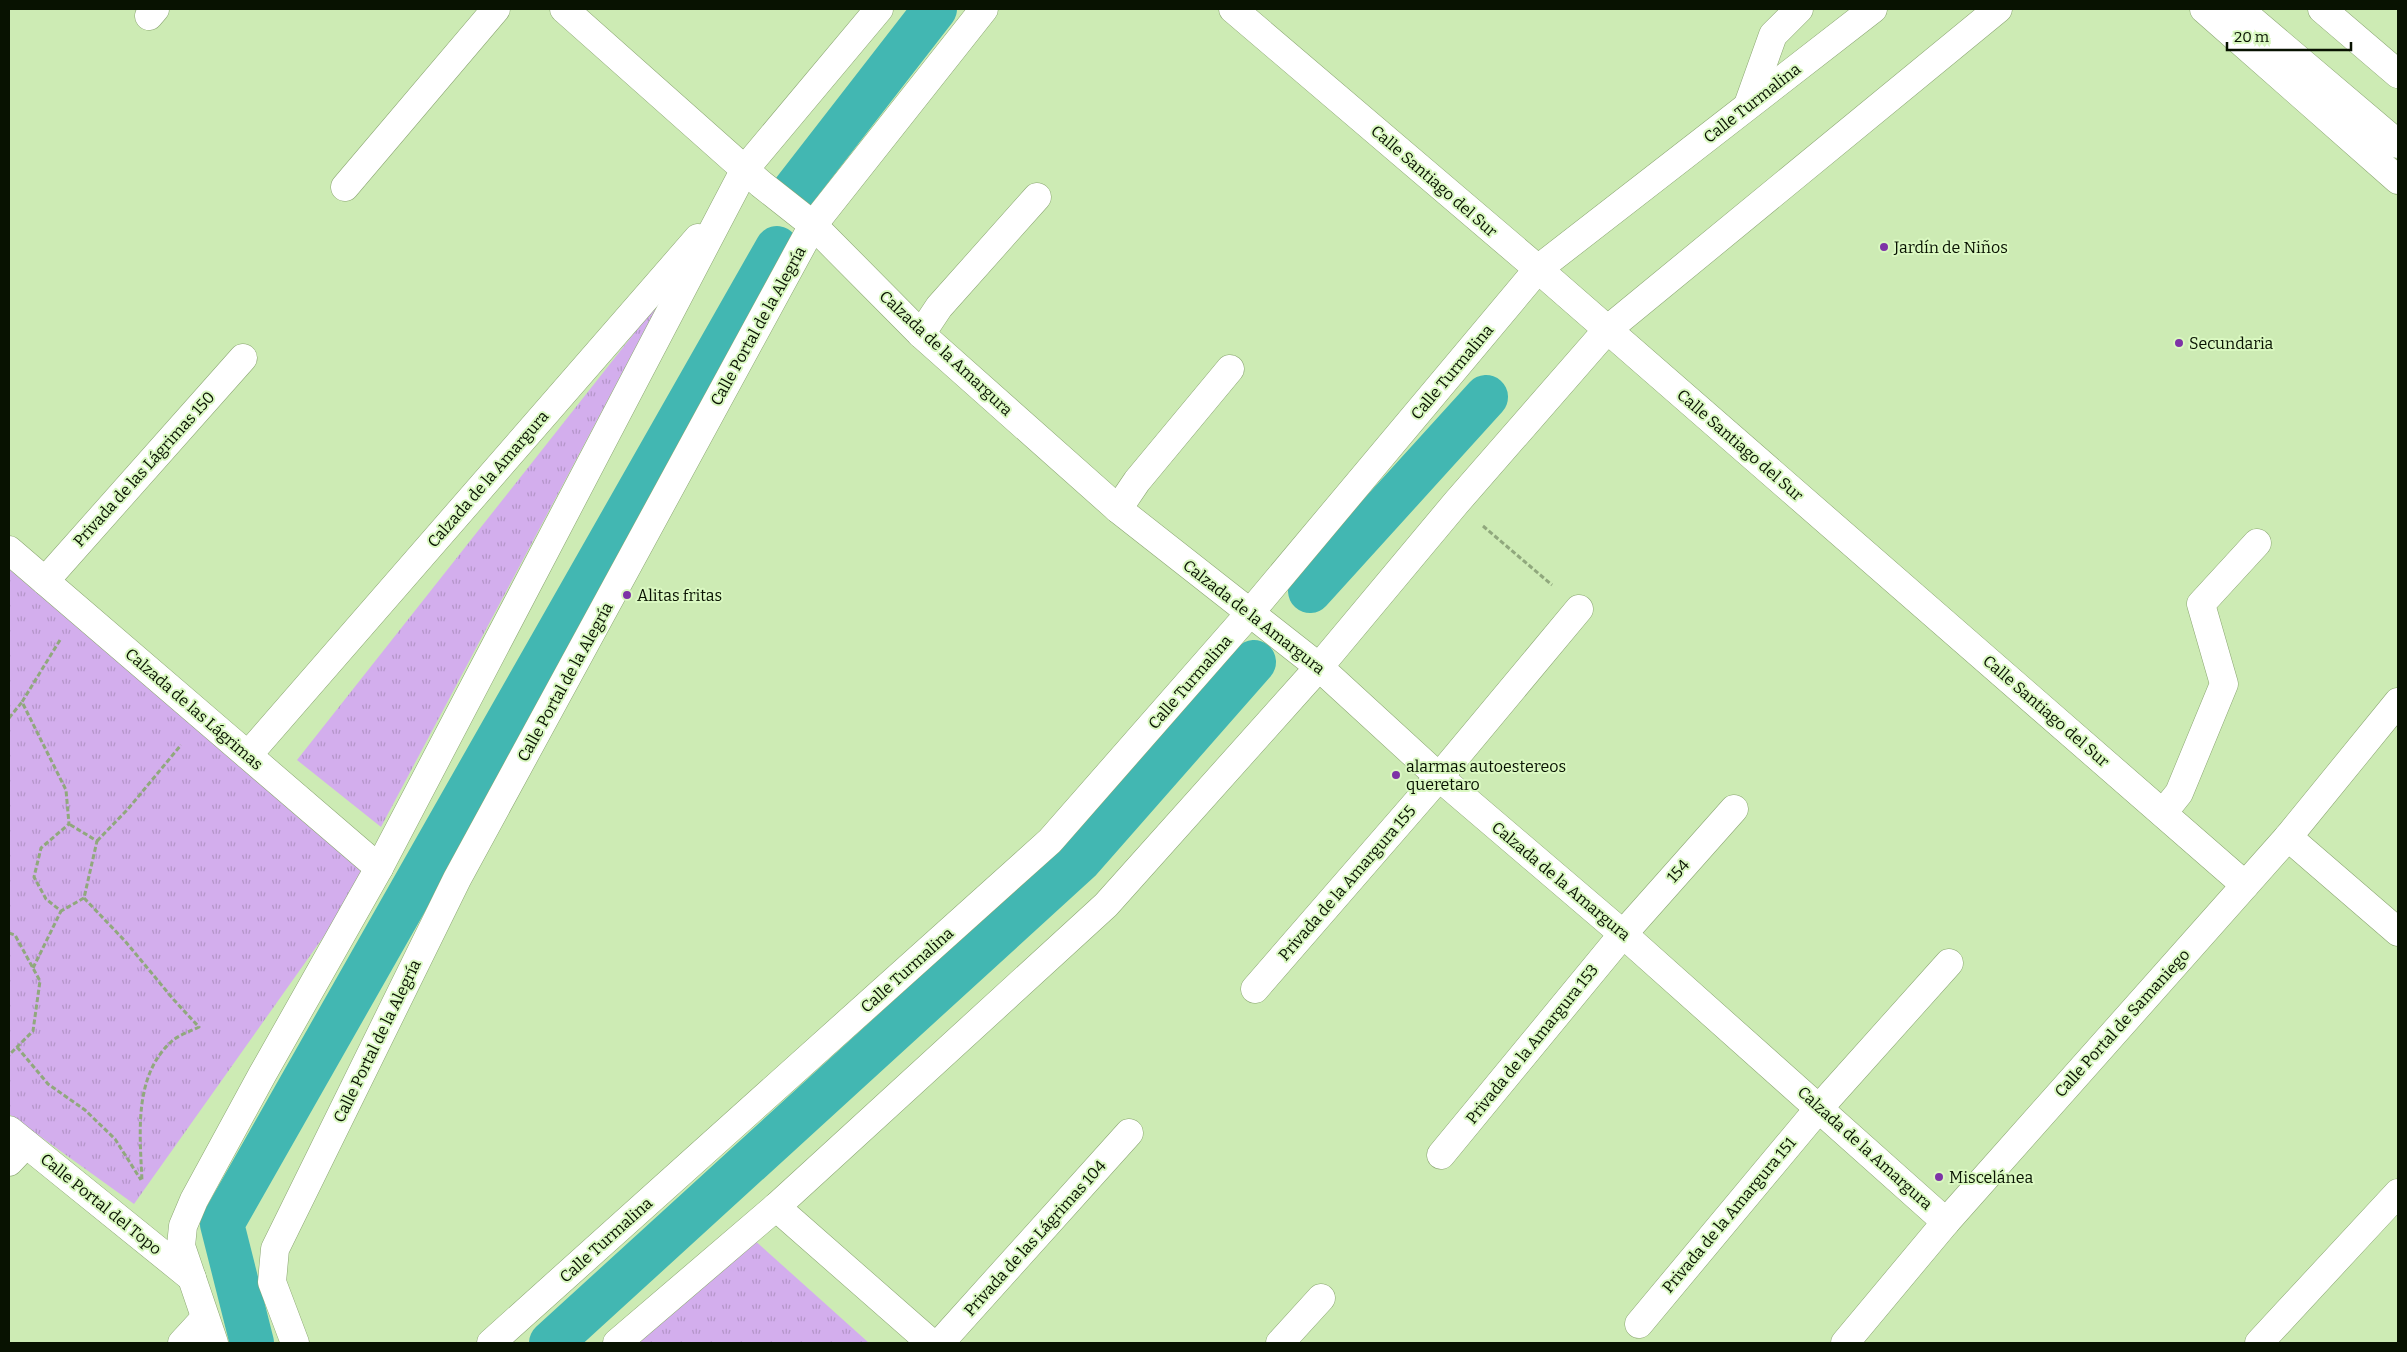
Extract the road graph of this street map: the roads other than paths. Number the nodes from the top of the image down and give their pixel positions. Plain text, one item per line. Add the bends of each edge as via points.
1 (496, 9) edge
2 (564, 9) edge
3 (879, 9) edge
4 (984, 9) edge
5 (1233, 9) edge
6 (1799, 9) edge
7 (1873, 9) edge
8 (1998, 9) edge
9 (2204, 9) edge
10 (2239, 9) edge
11 (2266, 9) edge
12 (2338, 14) edge
13 (2398, 74) edge
14 (1748, 105) junction
15 (2398, 121) edge
16 (2398, 144) edge
17 (745, 170) junction
18 (2398, 180) edge
19 (345, 187) dead end
20 (1037, 197) dead end
21 (728, 202) junction
22 (813, 225) junction
23 (1538, 269) junction
24 (1607, 330) junction
25 (921, 334) junction
26 (243, 358) dead end
27 (1230, 369) dead end
28 (1118, 509) junction
29 (2257, 543) dead end
30 (9, 550) edge
31 (45, 580) junction
32 (1579, 609) road end
33 (1249, 614) junction
34 (1319, 668) junction
35 (2398, 702) edge
36 (248, 755) junction
37 (1439, 777) junction
38 (1734, 809) dead end
39 (2162, 813) junction
40 (2288, 837) junction
41 (379, 868) junction
42 (2245, 885) junction
43 (2398, 932) edge
44 (1623, 934) junction
45 (1949, 963) dead end
46 (1255, 989) dead end
47 (1820, 1107) junction
48 (1129, 1134) dead end
49 (14, 1145) edge
50 (1441, 1155) dead end
51 (2398, 1193) edge
52 (776, 1207) junction
53 (1946, 1222) junction
54 (192, 1278) junction
55 (1321, 1298) dead end
56 (205, 1318) junction
57 (1639, 1324) dead end
58 (925, 1340) edge
59 (182, 1343) edge
60 (214, 1343) edge
61 (295, 1343) edge
62 (491, 1343) edge
63 (617, 1343) edge
64 (1280, 1343) edge
65 (1845, 1343) edge
66 (2259, 1343) edge

1 - 19 street
2 - 17 street, Calzada de la Amargura
3 - 17 street
4 - 22 street, Calle Portal de la Alegría
5 - 23 street, Calle Santiago del Sur
6 - 14 street via 1773,35
7 - 14 street, Calle Turmalina
8 - 24 street
9 - 18 street
10 - 16 street
11 - 15 street
12 - 13 street
14 - 23 street, Calle Turmalina
17 - 21 street
17 - 22 street, Calzada de la Amargura
20 - 25 street via 939,307
21 - 36 street, Calzada de la Amargura
21 - 41 street
22 - 25 street, Calzada de la Amargura
22 - 61 street, Calle Portal de la Alegría via 457,879 275,1249 272,1282
23 - 24 street, Calle Santiago del Sur
23 - 33 street, Calle Turmalina
24 - 34 street via 1456,503
24 - 39 street, Calle Santiago del Sur
25 - 28 street, Calzada de la Amargura
26 - 31 street, Privada de las Lágrimas 150
27 - 28 street via 1137,481
28 - 33 street, Calzada de la Amargura
29 - 39 street via 2201,604 2224,684 2179,793
30 - 31 street, Calzada de las Lágrimas
31 - 36 street, Calzada de las Lágrimas
32 - 37 street, Privada de la Amargura 155
33 - 34 street, Calzada de la Amargura
33 - 62 street, Calle Turmalina via 1050,842
34 - 37 street, Calzada de la Amargura
34 - 52 street via 1106,905
35 - 40 street, Calle Portal de Samaniego
36 - 41 street, Calzada de las Lágrimas
37 - 44 street, Calzada de la Amargura
37 - 46 street, Privada de la Amargura 155
38 - 44 street, 154
39 - 42 street, Calle Santiago del Sur
40 - 42 street, Calle Portal de Samaniego
40 - 43 street
41 - 54 street via 194,1200 184,1226 181,1246
42 - 53 street, Calle Portal de Samaniego
44 - 47 street, Calzada de la Amargura
44 - 50 street, Privada de la Amargura 153
45 - 47 street, Privada de la Amargura 151
47 - 53 street, Calzada de la Amargura
47 - 57 street, Privada de la Amargura 151
48 - 58 street, Privada de las Lágrimas 104
49 - 54 street, Calle Portal del Topo
51 - 66 street
52 - 58 street
52 - 63 street
53 - 65 street, Calle Portal de Samaniego
54 - 56 street
55 - 64 street
56 - 59 street
56 - 60 street

